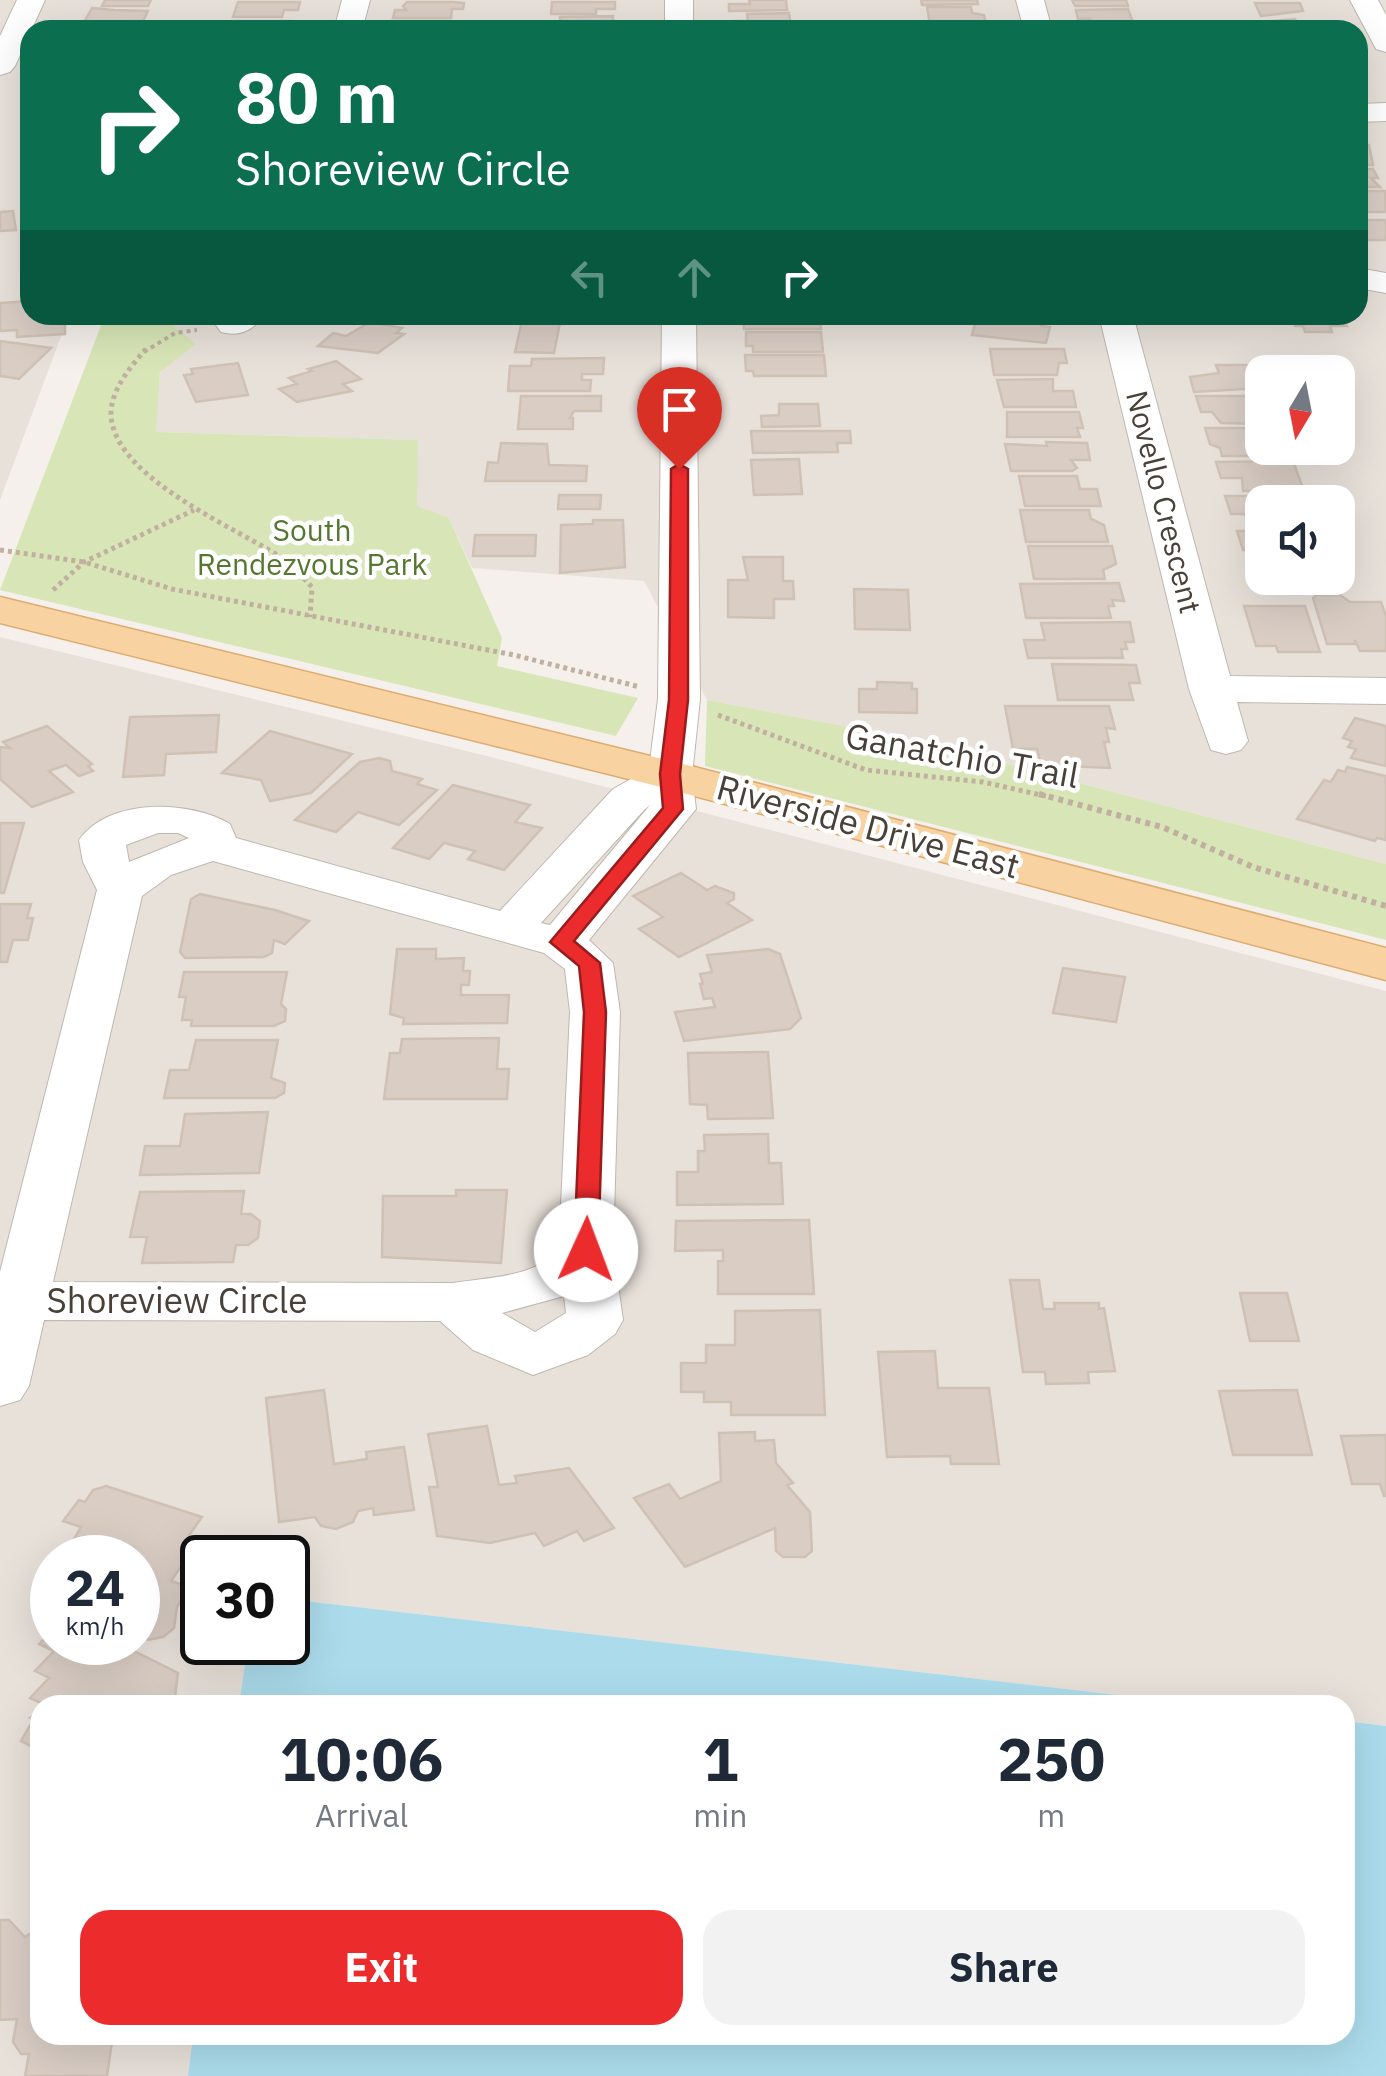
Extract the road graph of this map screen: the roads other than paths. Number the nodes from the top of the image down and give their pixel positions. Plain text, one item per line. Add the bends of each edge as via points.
1 (1364, 0) edge
2 (1386, 43) edge
3 (679, 325) edge
4 (1119, 325) edge
5 (12, 613) edge
6 (1210, 689) junction
7 (1386, 690) edge
8 (1226, 741) dead end
9 (670, 774) junction
10 (511, 927) junction
11 (561, 942) junction
12 (1386, 964) edge
13 (23, 1301) junction
14 (0, 1386) edge

1 - 2 street
3 - 9 street via 679,700
4 - 6 street, Novello Crescent
5 - 9 main road, Riverside Drive East
6 - 7 street
6 - 8 street, Novello Crescent
9 - 10 street via 630,800
9 - 11 street via 673,809
9 - 12 main road, Riverside Drive East
10 - 11 street, Shoreview Circle
10 - 13 street, Shoreview Circle via 212,846 156,865 120,890
11 - 13 street, Shoreview Circle via 589,963 595,1012 586,1250 595,1320 568,1342 533,1355 493,1336 453,1302
13 - 14 street

